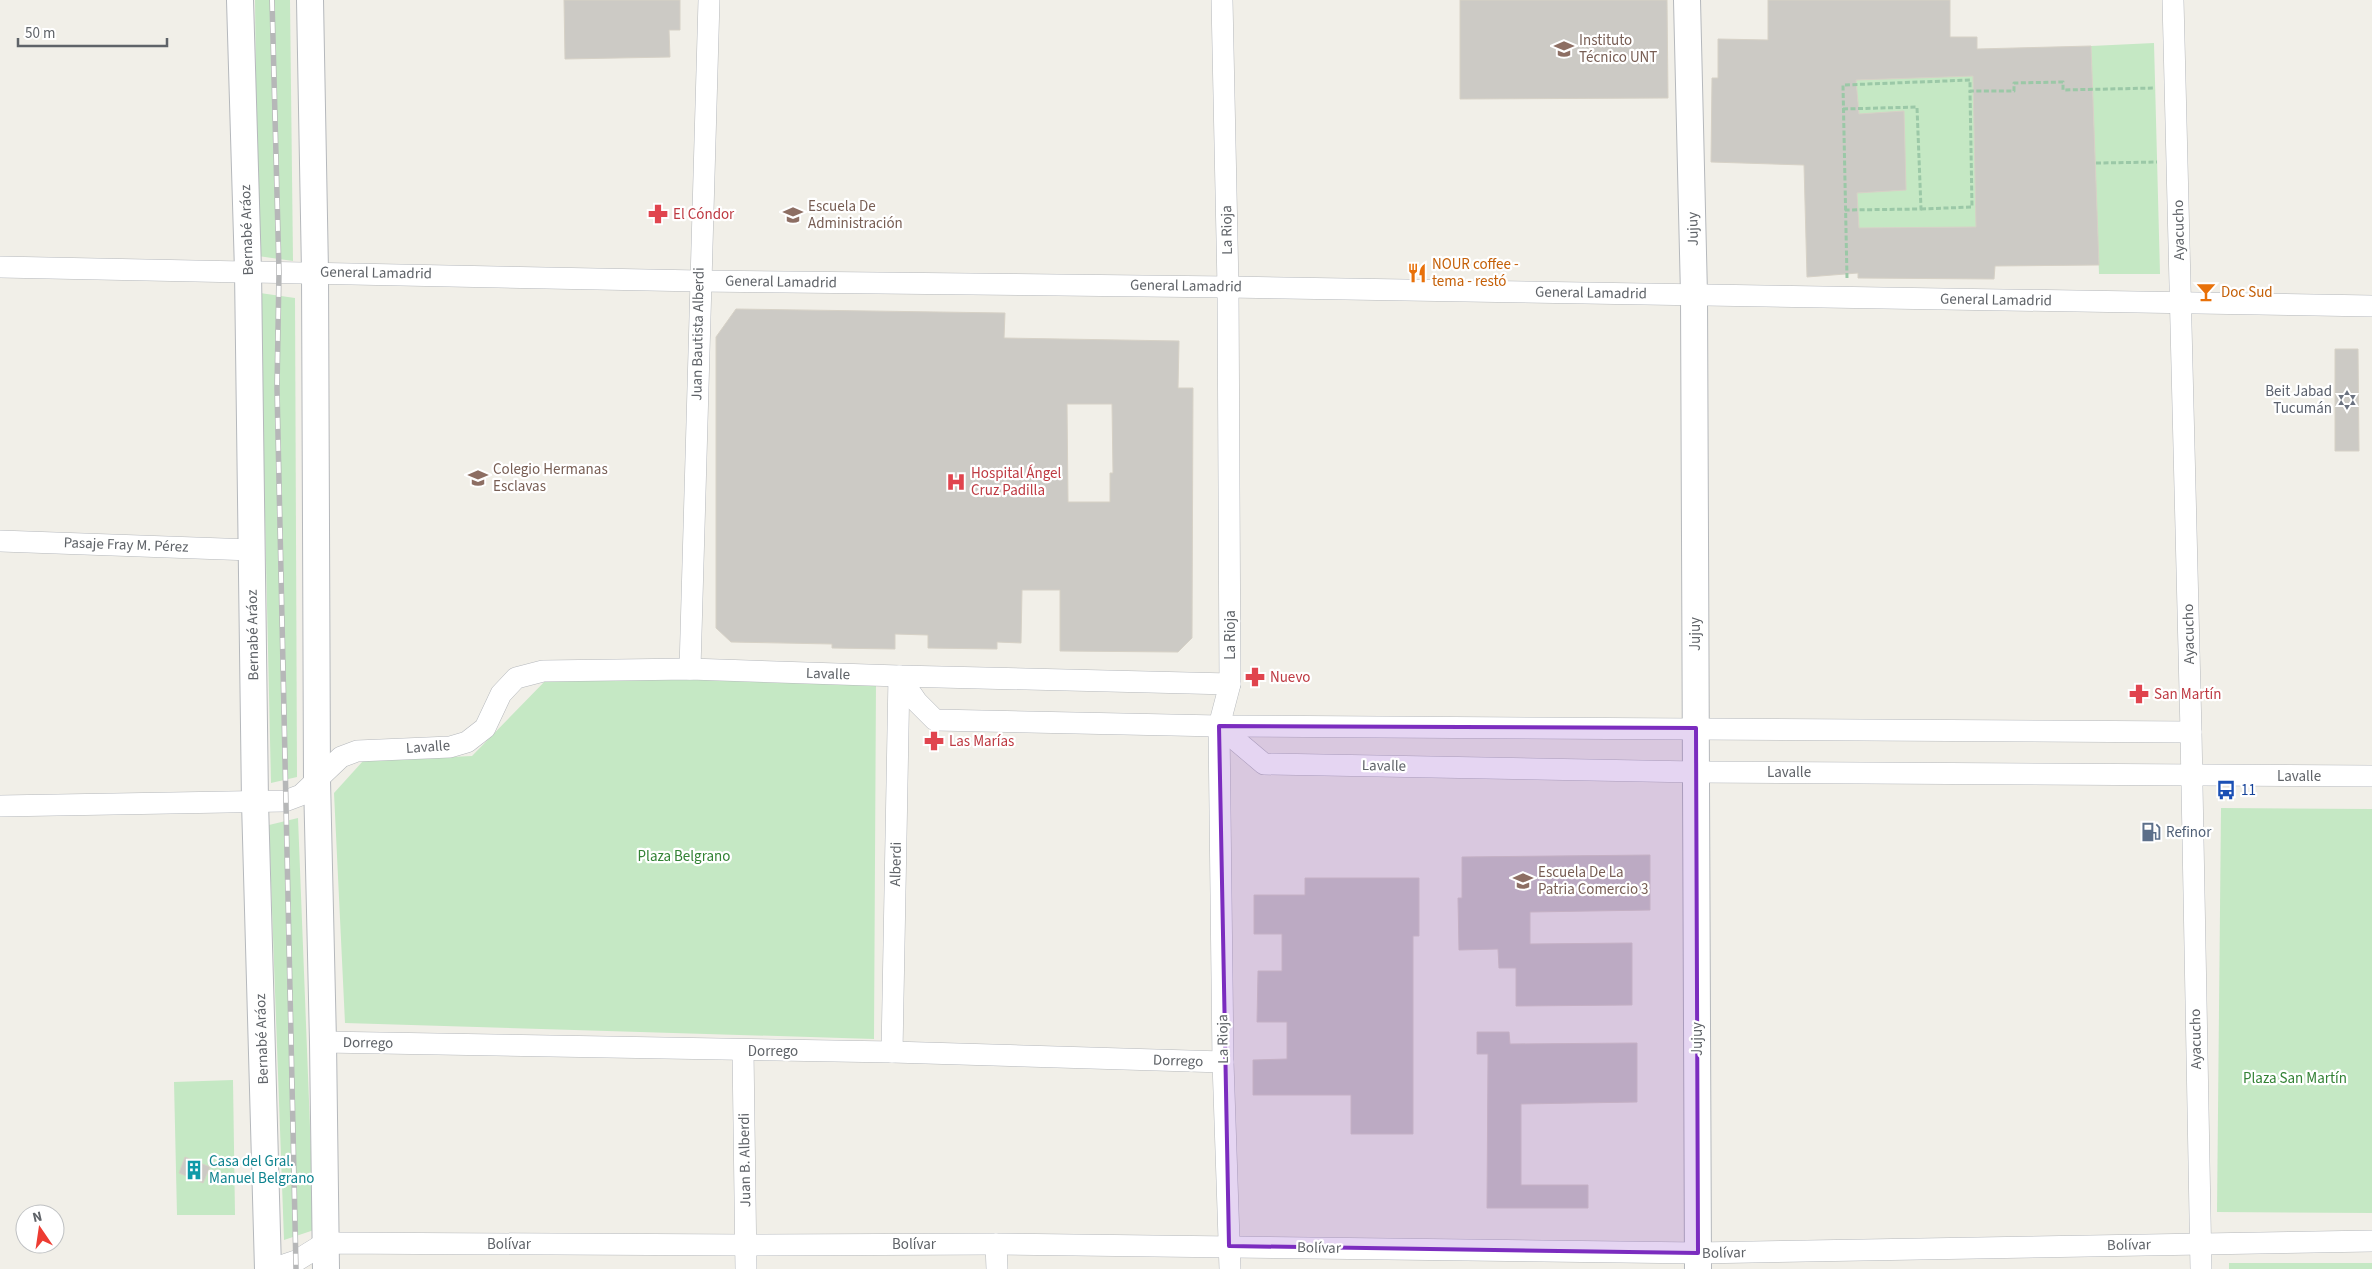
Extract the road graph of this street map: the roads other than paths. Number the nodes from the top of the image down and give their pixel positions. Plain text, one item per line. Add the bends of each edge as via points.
1 (240, 0) edge
2 (310, 0) edge
3 (708, 0) edge
4 (1222, 0) edge
5 (1687, 0) edge
6 (2173, 0) edge
7 (0, 267) edge
8 (248, 271) junction
9 (315, 272) junction
10 (699, 281) junction
11 (1228, 287) junction
12 (1694, 294) junction
13 (2181, 303) junction
14 (2372, 306) edge
15 (0, 541) edge
16 (252, 550) junction
17 (690, 669) junction
18 (899, 676) junction
19 (1230, 684) junction
20 (1219, 726) junction
21 (1696, 728) junction
22 (2191, 732) junction
23 (1695, 772) junction
24 (2191, 776) junction
25 (2372, 776) edge
26 (316, 780) junction
27 (255, 802) junction
28 (0, 806) edge
29 (323, 1042) junction
30 (743, 1051) junction
31 (892, 1052) junction
32 (1223, 1062) junction
33 (2372, 1241) edge
34 (325, 1243) junction
35 (2200, 1243) junction
36 (996, 1244) junction
37 (746, 1245) junction
38 (1229, 1246) junction
39 (1698, 1261) edge
40 (270, 1269) edge
41 (326, 1269) edge
42 (746, 1269) edge
43 (997, 1269) edge
44 (1230, 1269) edge
45 (2201, 1269) edge

1 - 8 street, Bernabé Aráoz
2 - 9 street
3 - 10 street, Juan Bautista Alberdi
4 - 11 street, La Rioja
5 - 12 street, Jujuy
6 - 13 street, Ayacucho
7 - 8 street, General Lamadrid
8 - 9 street, General Lamadrid
8 - 16 street, Bernabé Aráoz
9 - 10 street, General Lamadrid
9 - 26 street
10 - 11 street, General Lamadrid
10 - 17 street, Juan Bautista Alberdi
11 - 12 street, General Lamadrid
11 - 19 street, La Rioja
12 - 13 street, General Lamadrid
12 - 21 street, Jujuy
13 - 14 street, General Lamadrid
13 - 22 street, Ayacucho
15 - 16 street, Pasaje Fray M. Pérez
16 - 27 street, Bernabé Aráoz
17 - 18 street, Lavalle
17 - 26 street, Lavalle via 543,671 516,678 501,694 485,728 467,742 450,747 357,751 341,757
18 - 19 street, Lavalle
18 - 20 street via 916,702 935,720
18 - 31 street, Alberdi
19 - 20 street, La Rioja
20 - 21 street
20 - 23 street, Lavalle via 1264,764
20 - 32 street, La Rioja
21 - 22 street
21 - 23 street, Jujuy
22 - 24 street, Ayacucho
23 - 24 street, Lavalle
23 - 39 street, Jujuy
24 - 25 street, Lavalle
24 - 35 street, Ayacucho
26 - 27 street, Lavalle via 301,795 285,801
26 - 29 street
27 - 28 street, Lavalle
27 - 40 street, Bernabé Aráoz
29 - 30 street, Dorrego
29 - 34 street
30 - 31 street, Dorrego
30 - 37 street, Juan B. Alberdi
31 - 32 street, Dorrego
32 - 38 street, La Rioja
33 - 35 street, Bolívar
34 - 37 street, Bolívar
34 - 40 street via 296,1261
34 - 41 street
35 - 39 street, Bolívar
35 - 45 street, Ayacucho
36 - 37 street, Bolívar
36 - 38 street, Bolívar
36 - 43 street
37 - 42 street, Juan B. Alberdi
38 - 39 street, Bolívar
38 - 44 street, La Rioja

